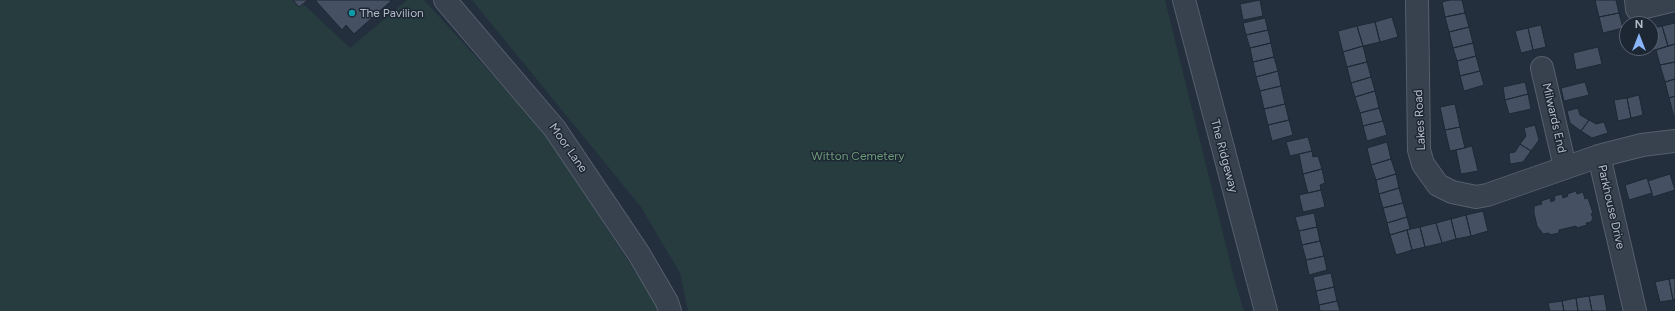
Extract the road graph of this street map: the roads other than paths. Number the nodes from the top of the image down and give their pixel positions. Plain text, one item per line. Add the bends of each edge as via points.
1 (445, 0) edge
2 (1184, 0) edge
3 (1417, 0) edge
4 (1675, 0) edge
5 (1636, 5) edge
6 (1542, 68) dead end
7 (1675, 141) edge
8 (1599, 156) junction
9 (1565, 167) junction
10 (670, 311) edge
11 (1266, 311) edge
12 (1635, 311) edge

1 - 10 street, Moor Lane via 555,129 639,254
2 - 11 street, The Ridgeway
3 - 9 street, Lakes Road via 1420,150 1423,164 1438,185 1452,192 1476,197
4 - 5 street
6 - 9 street, Milwards End
7 - 8 street, Parkhouse Drive via 1642,145
8 - 9 street, Lakes Road
8 - 12 street, Parkhouse Drive

